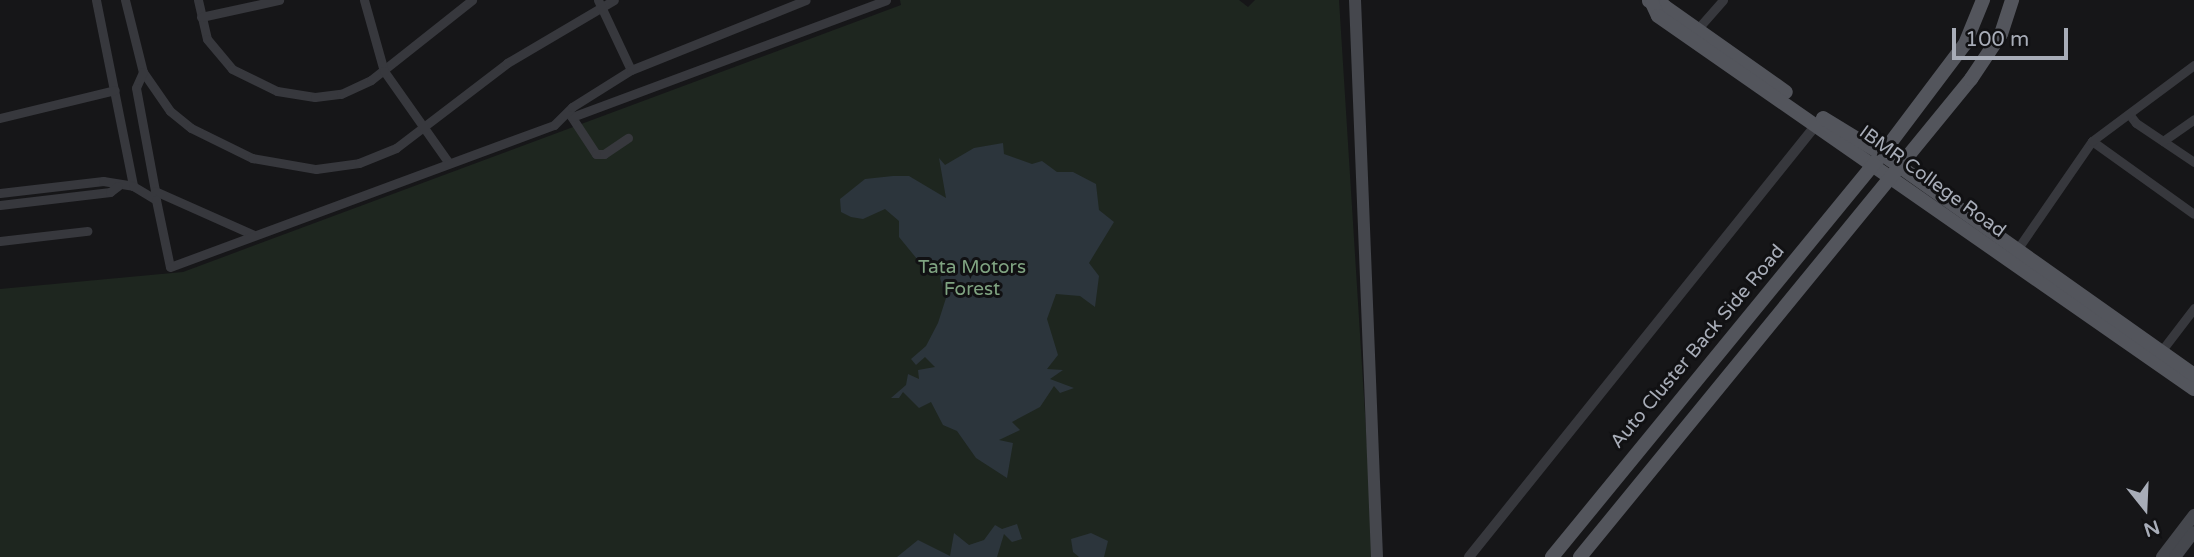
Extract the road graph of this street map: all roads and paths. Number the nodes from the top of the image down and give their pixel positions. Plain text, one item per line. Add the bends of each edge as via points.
1 (96, 0) edge
2 (125, 0) edge
3 (198, 0) edge
4 (279, 0) edge
5 (364, 0) edge
6 (472, 0) edge
7 (614, 0) edge
8 (807, 0) edge
9 (886, 0) edge
10 (1348, 0) edge
11 (1355, 0) edge
12 (1723, 0) edge
13 (1983, 0) edge
14 (2012, 0) edge
15 (1650, 1) edge
16 (600, 3) edge
17 (201, 17) junction
18 (1695, 33) junction
19 (2194, 65) edge
20 (631, 69) junction
21 (384, 71) junction
22 (143, 72) junction
23 (1352, 76) junction
24 (115, 90) junction
25 (2129, 114) junction
26 (570, 115) junction
27 (0, 118) edge
28 (2194, 119) edge
29 (1819, 121) junction
30 (427, 127) junction
31 (628, 138) dead end
32 (2092, 141) junction
33 (2163, 141) junction
34 (1879, 159) junction
35 (2194, 162) edge
36 (449, 163) junction
37 (1898, 172) junction
38 (67, 185) junction
39 (118, 186) junction
40 (133, 186) junction
41 (0, 192) edge
42 (68, 197) junction
43 (1, 204) edge
44 (2194, 214) edge
45 (88, 231) dead end
46 (254, 235) junction
47 (0, 240) edge
48 (2013, 256) junction
49 (2194, 308) edge
50 (1363, 320) junction
51 (2157, 356) junction
52 (2194, 375) edge
53 (2194, 389) edge
54 (2194, 515) edge
55 (2194, 532) edge
56 (1370, 557) edge
57 (1377, 557) edge
58 (1469, 557) edge
59 (1552, 557) edge
60 (1580, 557) edge
61 (2162, 557) edge
62 (2175, 557) edge

1 - 24 street
2 - 22 street
3 - 17 street
4 - 17 street
5 - 21 street
6 - 21 street
7 - 16 street
8 - 20 street
9 - 26 street
10 - 23 main road
11 - 23 main road
12 - 18 street
13 - 34 main road, Auto Cluster Back Side Road via 1965,44
14 - 37 main road, Auto Cluster Back Side Road via 1988,57
15 - 18 main road, IBMR College Road
16 - 20 street
16 - 30 street via 507,63
17 - 21 street via 207,39 222,61 289,95 341,94
18 - 29 main road, IBMR College Road
19 - 25 street
20 - 26 street
21 - 30 street
22 - 30 street via 170,111 191,128 273,165 316,169 359,163 396,148
22 - 46 street via 136,88 155,191
23 - 50 main road
24 - 27 street
24 - 40 street
25 - 32 street
25 - 33 street
26 - 31 street via 596,154 604,154
26 - 36 street
28 - 33 street
29 - 34 main road, IBMR College Road
29 - 58 street
30 - 36 street
32 - 44 street
32 - 48 street
33 - 35 street
34 - 37 main road, IBMR College Road
34 - 59 main road, Auto Cluster Back Side Road
36 - 46 street
37 - 48 main road, IBMR College Road
37 - 60 main road, Auto Cluster Back Side Road
38 - 39 street via 110,181
38 - 41 street
38 - 42 street
39 - 40 street
39 - 42 street via 110,192
40 - 46 street via 156,200 170,267
41 - 43 street
42 - 43 street
45 - 47 street
48 - 51 main road, IBMR College Road
49 - 51 street
50 - 56 main road
50 - 57 main road
51 - 52 main road, IBMR College Road
51 - 53 main road, IBMR College Road
54 - 61 main road
55 - 62 main road

